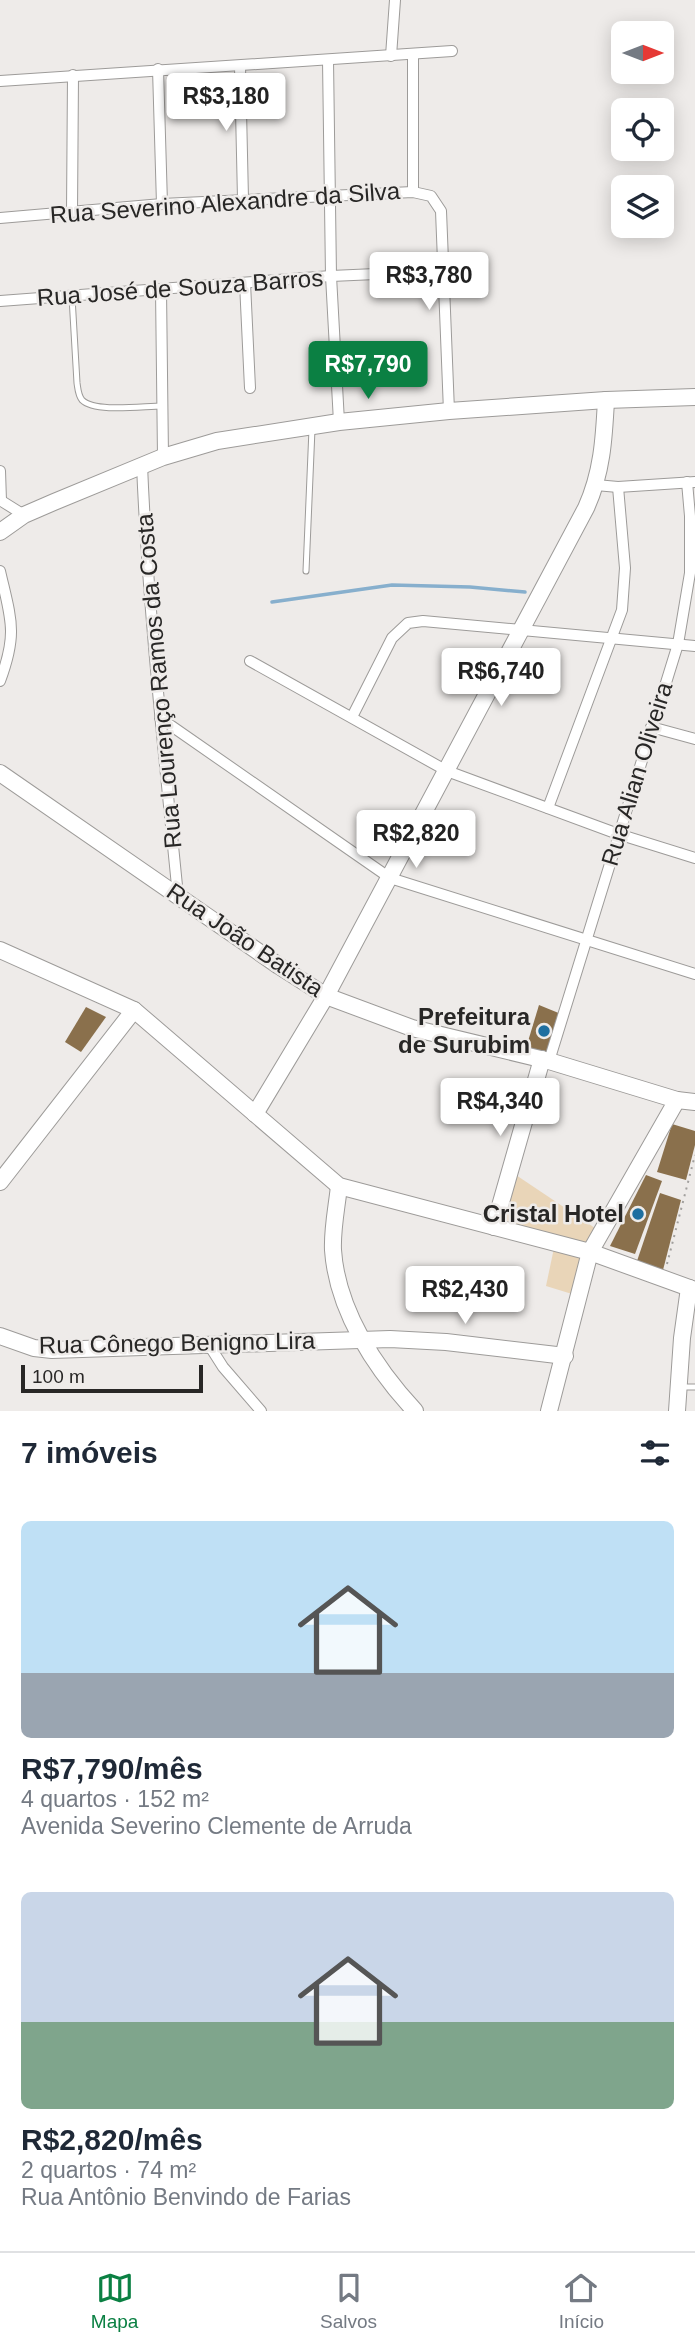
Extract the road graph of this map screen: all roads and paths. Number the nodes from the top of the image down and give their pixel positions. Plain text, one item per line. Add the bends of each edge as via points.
1 (396, 0) edge
2 (452, 51) dead end
3 (413, 55) junction
4 (391, 56) junction
5 (328, 60) junction
6 (240, 66) junction
7 (158, 69) junction
8 (74, 75) junction
9 (0, 81) edge
10 (413, 192) junction
11 (329, 195) junction
12 (243, 199) junction
13 (162, 204) junction
14 (72, 212) junction
15 (0, 218) edge
16 (443, 271) junction
17 (331, 276) junction
18 (246, 283) junction
19 (161, 290) junction
20 (72, 297) junction
21 (0, 301) edge
22 (250, 388) dead end
23 (695, 397) edge
24 (606, 400) junction
25 (162, 406) junction
26 (449, 411) junction
27 (339, 422) junction
28 (312, 426) junction
29 (163, 457) junction
30 (142, 465) junction
31 (0, 471) edge
32 (691, 482) edge
33 (596, 485) junction
34 (618, 487) junction
35 (1, 501) edge
36 (24, 515) junction
37 (0, 532) edge
38 (0, 571) edge
39 (306, 571) dead end
40 (522, 630) junction
41 (611, 639) junction
42 (678, 644) junction
43 (695, 646) edge
44 (250, 661) dead end
45 (0, 681) edge
46 (352, 717) junction
47 (160, 718) junction
48 (651, 727) junction
49 (695, 739) edge
50 (447, 771) junction
51 (0, 773) edge
52 (548, 808) junction
53 (618, 834) junction
54 (695, 858) edge
55 (390, 878) junction
56 (178, 896) junction
57 (588, 939) junction
58 (0, 950) edge
59 (695, 974) edge
60 (326, 996) junction
61 (134, 1010) junction
62 (546, 1060) junction
63 (677, 1100) junction
64 (695, 1102) edge
65 (255, 1114) junction
66 (695, 1155) edge
67 (0, 1182) edge
68 (339, 1185) junction
69 (494, 1227) junction
70 (590, 1252) junction
71 (663, 1279) junction
72 (692, 1289) edge
73 (0, 1336) edge
74 (362, 1339) junction
75 (209, 1345) junction
76 (565, 1356) junction
77 (687, 1387) edge
78 (261, 1411) edge
79 (415, 1411) edge
80 (549, 1411) edge
81 (677, 1411) edge

1 - 4 street
2 - 3 street
3 - 4 street
3 - 10 street
4 - 5 street
5 - 6 street
5 - 11 street
6 - 7 street
6 - 12 street
7 - 8 street
7 - 13 street
8 - 9 street
8 - 14 street
10 - 11 street, Rua Severino Alexandre da Silva
10 - 16 street, Rua Severino Alexandre da Silva via 431,196 441,211
11 - 12 street, Rua Severino Alexandre da Silva
11 - 17 street
12 - 13 street, Rua Severino Alexandre da Silva
13 - 14 street, Rua Severino Alexandre da Silva
14 - 15 street, Rua Severino Alexandre da Silva
16 - 17 street, Rua José de Souza Barros
16 - 26 street
17 - 18 street, Rua José de Souza Barros
17 - 27 street
18 - 19 street, Rua José de Souza Barros
18 - 22 street
19 - 20 street, Rua José de Souza Barros
19 - 25 street
20 - 21 street, Rua José de Souza Barros
20 - 25 lane via 79,396 95,407
23 - 24 main road
24 - 26 main road
24 - 33 main road via 604,449
25 - 29 street
26 - 27 main road
27 - 28 main road
28 - 29 main road via 217,441
28 - 39 lane
29 - 30 main road
30 - 36 main road
30 - 47 street, Rua Lourenço Ramos da Costa
31 - 35 street
32 - 34 street
32 - 42 street, Rua Alian Oliveira via 690,573
33 - 34 street
33 - 40 main road
34 - 41 street via 624,592
35 - 36 street
36 - 37 main road
38 - 45 street via 13,633
40 - 41 street
40 - 46 street via 408,623 391,638
40 - 50 main road
41 - 42 street
41 - 52 street
42 - 43 street
42 - 48 street, Rua Alian Oliveira
44 - 46 street
46 - 50 street
47 - 55 street
47 - 56 street, Rua Lourenço Ramos da Costa
48 - 49 street
48 - 53 street, Rua Alian Oliveira
50 - 52 street
50 - 55 main road
51 - 56 main road, Rua João Batista
52 - 53 street
53 - 54 street
53 - 57 street, Rua Alian Oliveira
55 - 57 street
55 - 60 main road
56 - 60 main road, Rua João Batista
57 - 59 street
57 - 62 street, Rua Alian Oliveira
58 - 61 main road
60 - 62 main road, Rua João Batista via 412,1028
60 - 65 main road
61 - 65 main road
61 - 67 main road
62 - 63 main road, Rua João Batista
62 - 69 main road
63 - 64 main road, Rua João Batista
63 - 70 main road
65 - 68 main road
66 - 71 path
68 - 69 main road
68 - 74 main road via 335,1276
69 - 70 main road
70 - 71 main road
70 - 76 main road
71 - 72 main road
72 - 77 main road via 682,1338
73 - 75 main road, Rua Cônego Benigno Lira via 52,1350
74 - 75 main road, Rua Cônego Benigno Lira
74 - 76 main road, Rua Cônego Benigno Lira via 446,1342
74 - 79 main road
75 - 78 street
76 - 80 main road
77 - 81 main road

